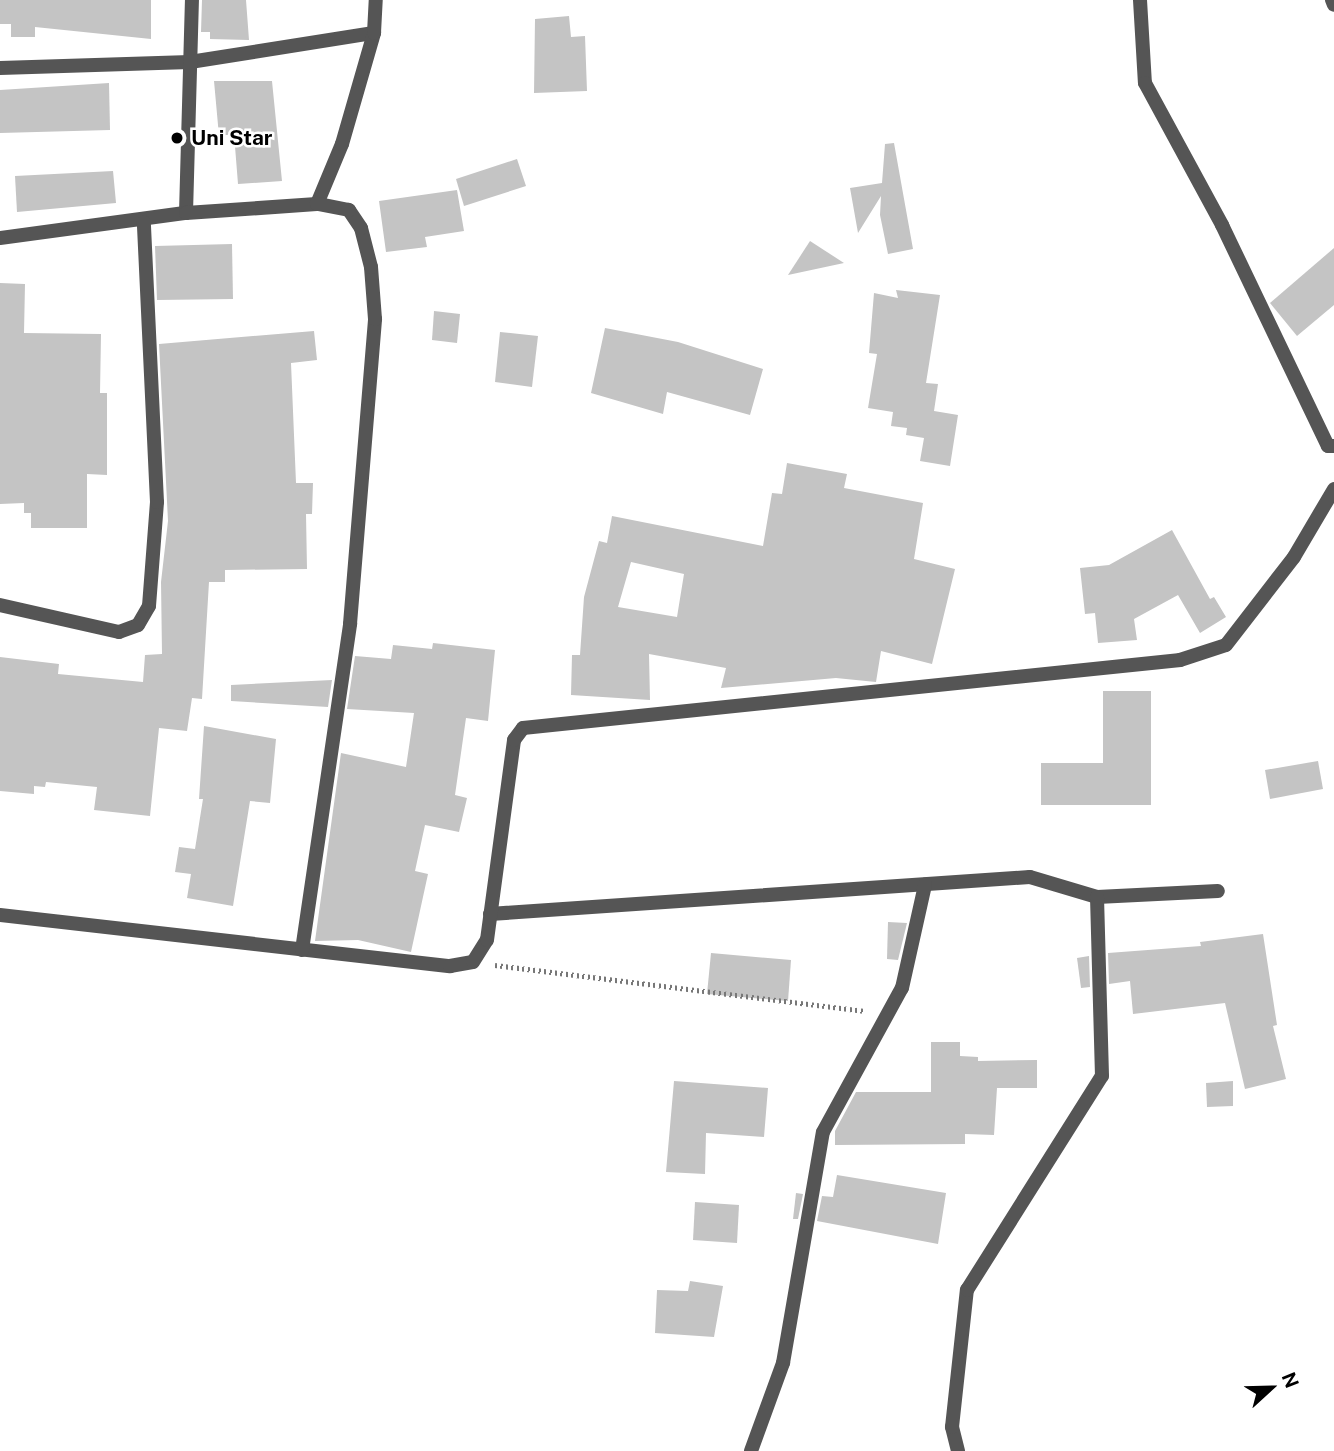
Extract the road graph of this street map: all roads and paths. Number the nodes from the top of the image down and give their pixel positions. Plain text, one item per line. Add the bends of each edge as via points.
1 (192, 0) edge
2 (376, 0) edge
3 (1140, 0) edge
4 (1332, 0) edge
5 (1334, 5) edge
6 (374, 33) junction
7 (190, 62) junction
8 (0, 68) edge
9 (317, 204) junction
10 (186, 213) junction
11 (144, 222) junction
12 (0, 238) edge
13 (1334, 446) edge
14 (1334, 489) edge
15 (0, 606) edge
16 (925, 885) junction
17 (1218, 891) dead end
18 (1097, 897) junction
19 (491, 914) junction
20 (0, 915) edge
21 (302, 950) junction
22 (473, 962) junction
23 (888, 1014) junction
24 (751, 1451) edge
25 (958, 1451) edge

1 - 7 street
2 - 6 street
3 - 13 street via 1145,83 1222,225 1328,446
4 - 5 street
6 - 7 street
6 - 9 street via 332,175
7 - 8 street
7 - 10 street
9 - 10 street
9 - 21 street via 349,210 362,228 375,319 349,624
10 - 11 street
11 - 12 street
11 - 15 street via 157,502 149,607 138,625 119,632
14 - 19 street via 1294,558 1226,645 1180,660 523,727 514,740
16 - 18 street via 1030,877
16 - 19 street
16 - 23 street via 902,988
17 - 18 street
18 - 25 street via 1102,1076 968,1290 952,1426
19 - 22 street via 487,940
20 - 21 street
21 - 22 street via 450,966
22 - 23 path
23 - 24 street via 823,1132 783,1363

